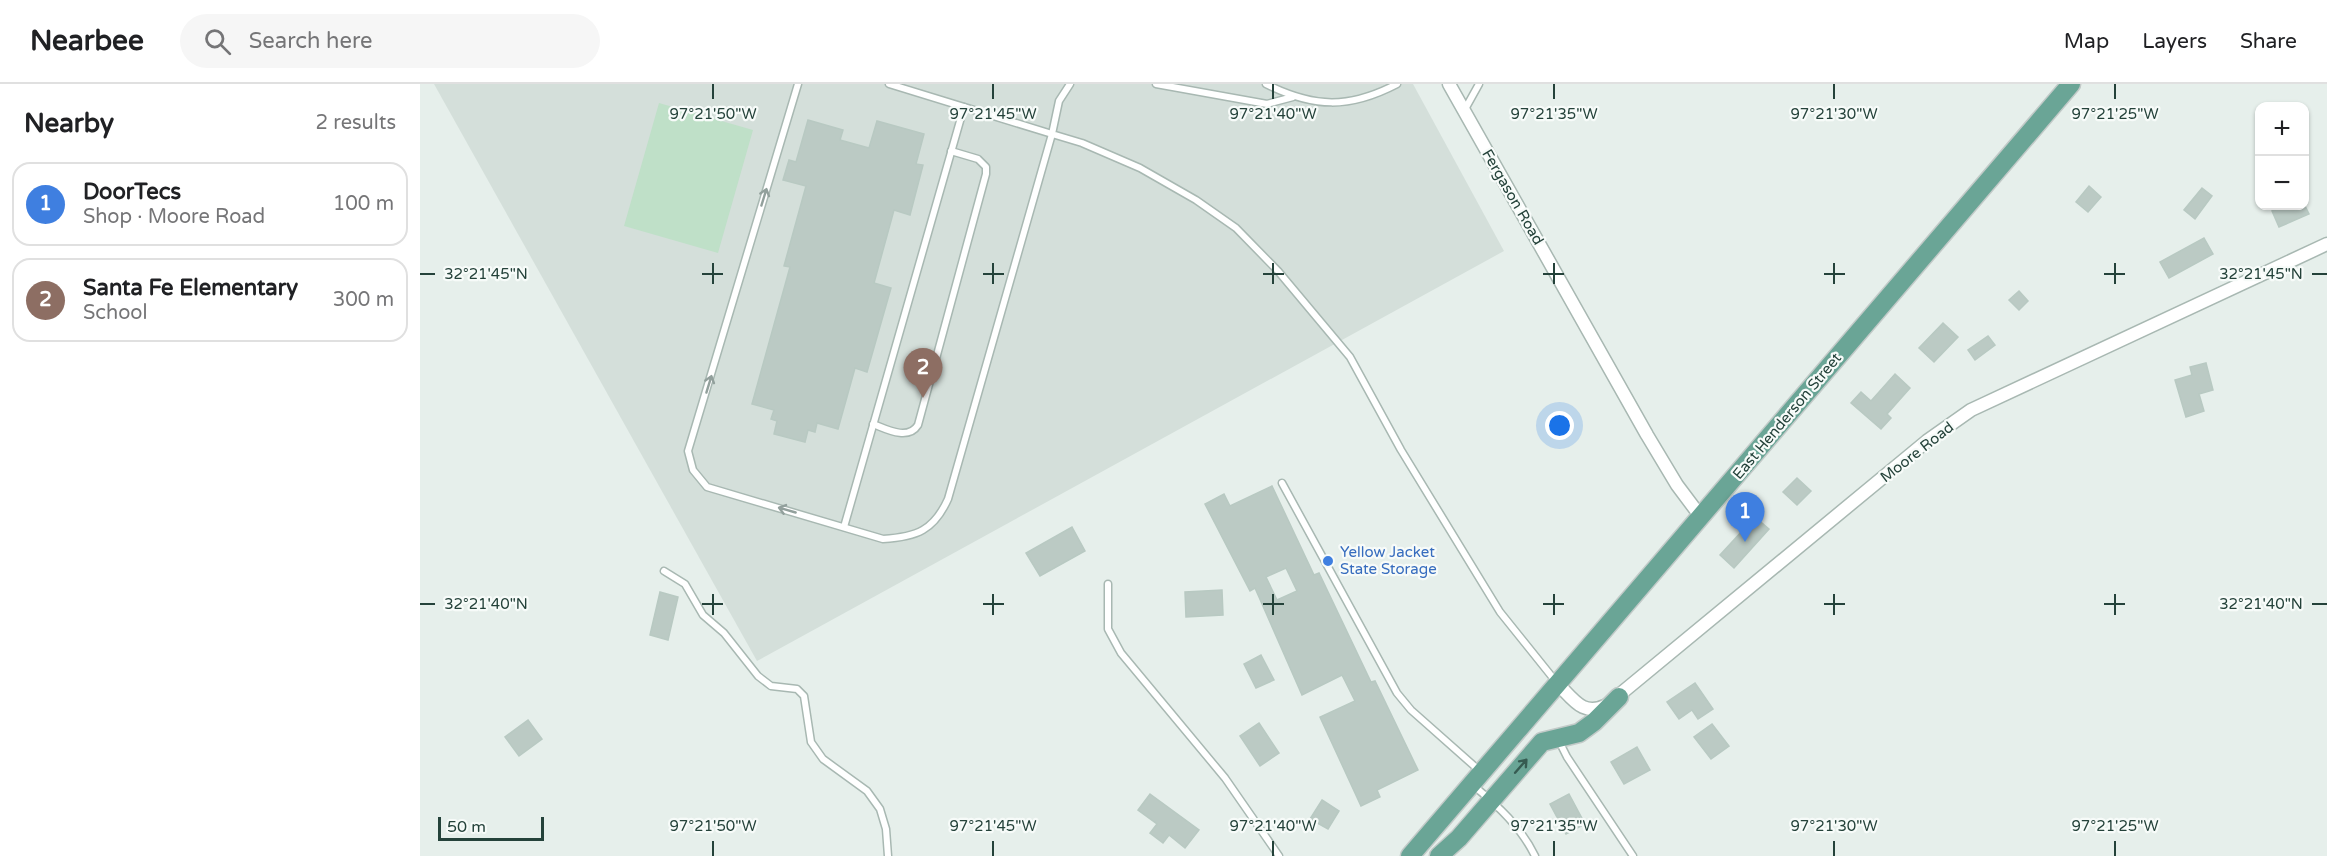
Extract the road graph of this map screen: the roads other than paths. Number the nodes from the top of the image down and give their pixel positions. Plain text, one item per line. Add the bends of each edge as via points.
1 (798, 84) edge
2 (889, 84) edge
3 (1070, 84) edge
4 (1156, 84) edge
5 (1266, 84) edge
6 (1397, 84) edge
7 (1449, 84) edge
8 (1479, 84) edge
9 (2071, 84) edge
10 (1293, 97) junction
11 (964, 107) junction
12 (1464, 112) junction
13 (1052, 134) junction
14 (951, 151) junction
15 (2327, 244) edge
16 (873, 424) junction
17 (1282, 483) dead end
18 (1701, 516) junction
19 (843, 527) junction
20 (664, 571) dead end
21 (1108, 584) dead end
22 (1557, 684) junction
23 (1619, 697) junction
24 (1559, 737) junction
25 (1477, 778) junction
26 (1491, 800) junction
27 (888, 856) edge
28 (1279, 856) edge
29 (1410, 856) edge
30 (1439, 856) edge
31 (1534, 856) edge
32 (1633, 856) edge

19 -> 1 lane via 707,487 693,470 688,451
2 - 11 lane
3 - 13 lane via 1059,101
4 - 10 lane via 1267,104
5 - 10 lane
6 - 10 lane via 1347,102 1315,103
7 - 12 street, Fergason Road
8 - 12 lane
9 - 18 main road, East Henderson Street
11 - 13 lane
11 - 14 lane
12 - 18 street, Fergason Road via 1647,435
13 - 19 lane via 942,512 933,523 904,537 884,539
13 - 22 lane via 1140,168 1196,200 1236,228 1278,271 1350,357 1401,450 1500,612
14 - 16 lane
14 - 16 lane via 978,159 986,167 986,174 918,425 905,434
15 - 23 street, Moore Road via 1971,410 1927,441
16 - 19 lane
17 - 25 lane via 1397,693
18 - 22 main road, East Henderson Street
20 - 27 lane via 685,584 703,615 724,633 758,676 771,686 797,689 804,696 811,742 822,759 867,790 880,809
21 - 28 lane via 1108,630 1122,653 1225,778
22 - 23 street, Moore Road via 1585,709 1595,711
22 - 25 main road, East Henderson Street
23 - 24 main road via 1579,733
26 -> 24 main road via 1542,742
24 - 32 lane via 1567,757
25 - 26 lane
25 - 29 main road, East Henderson Street
26 - 30 main road
26 - 31 lane via 1503,810

